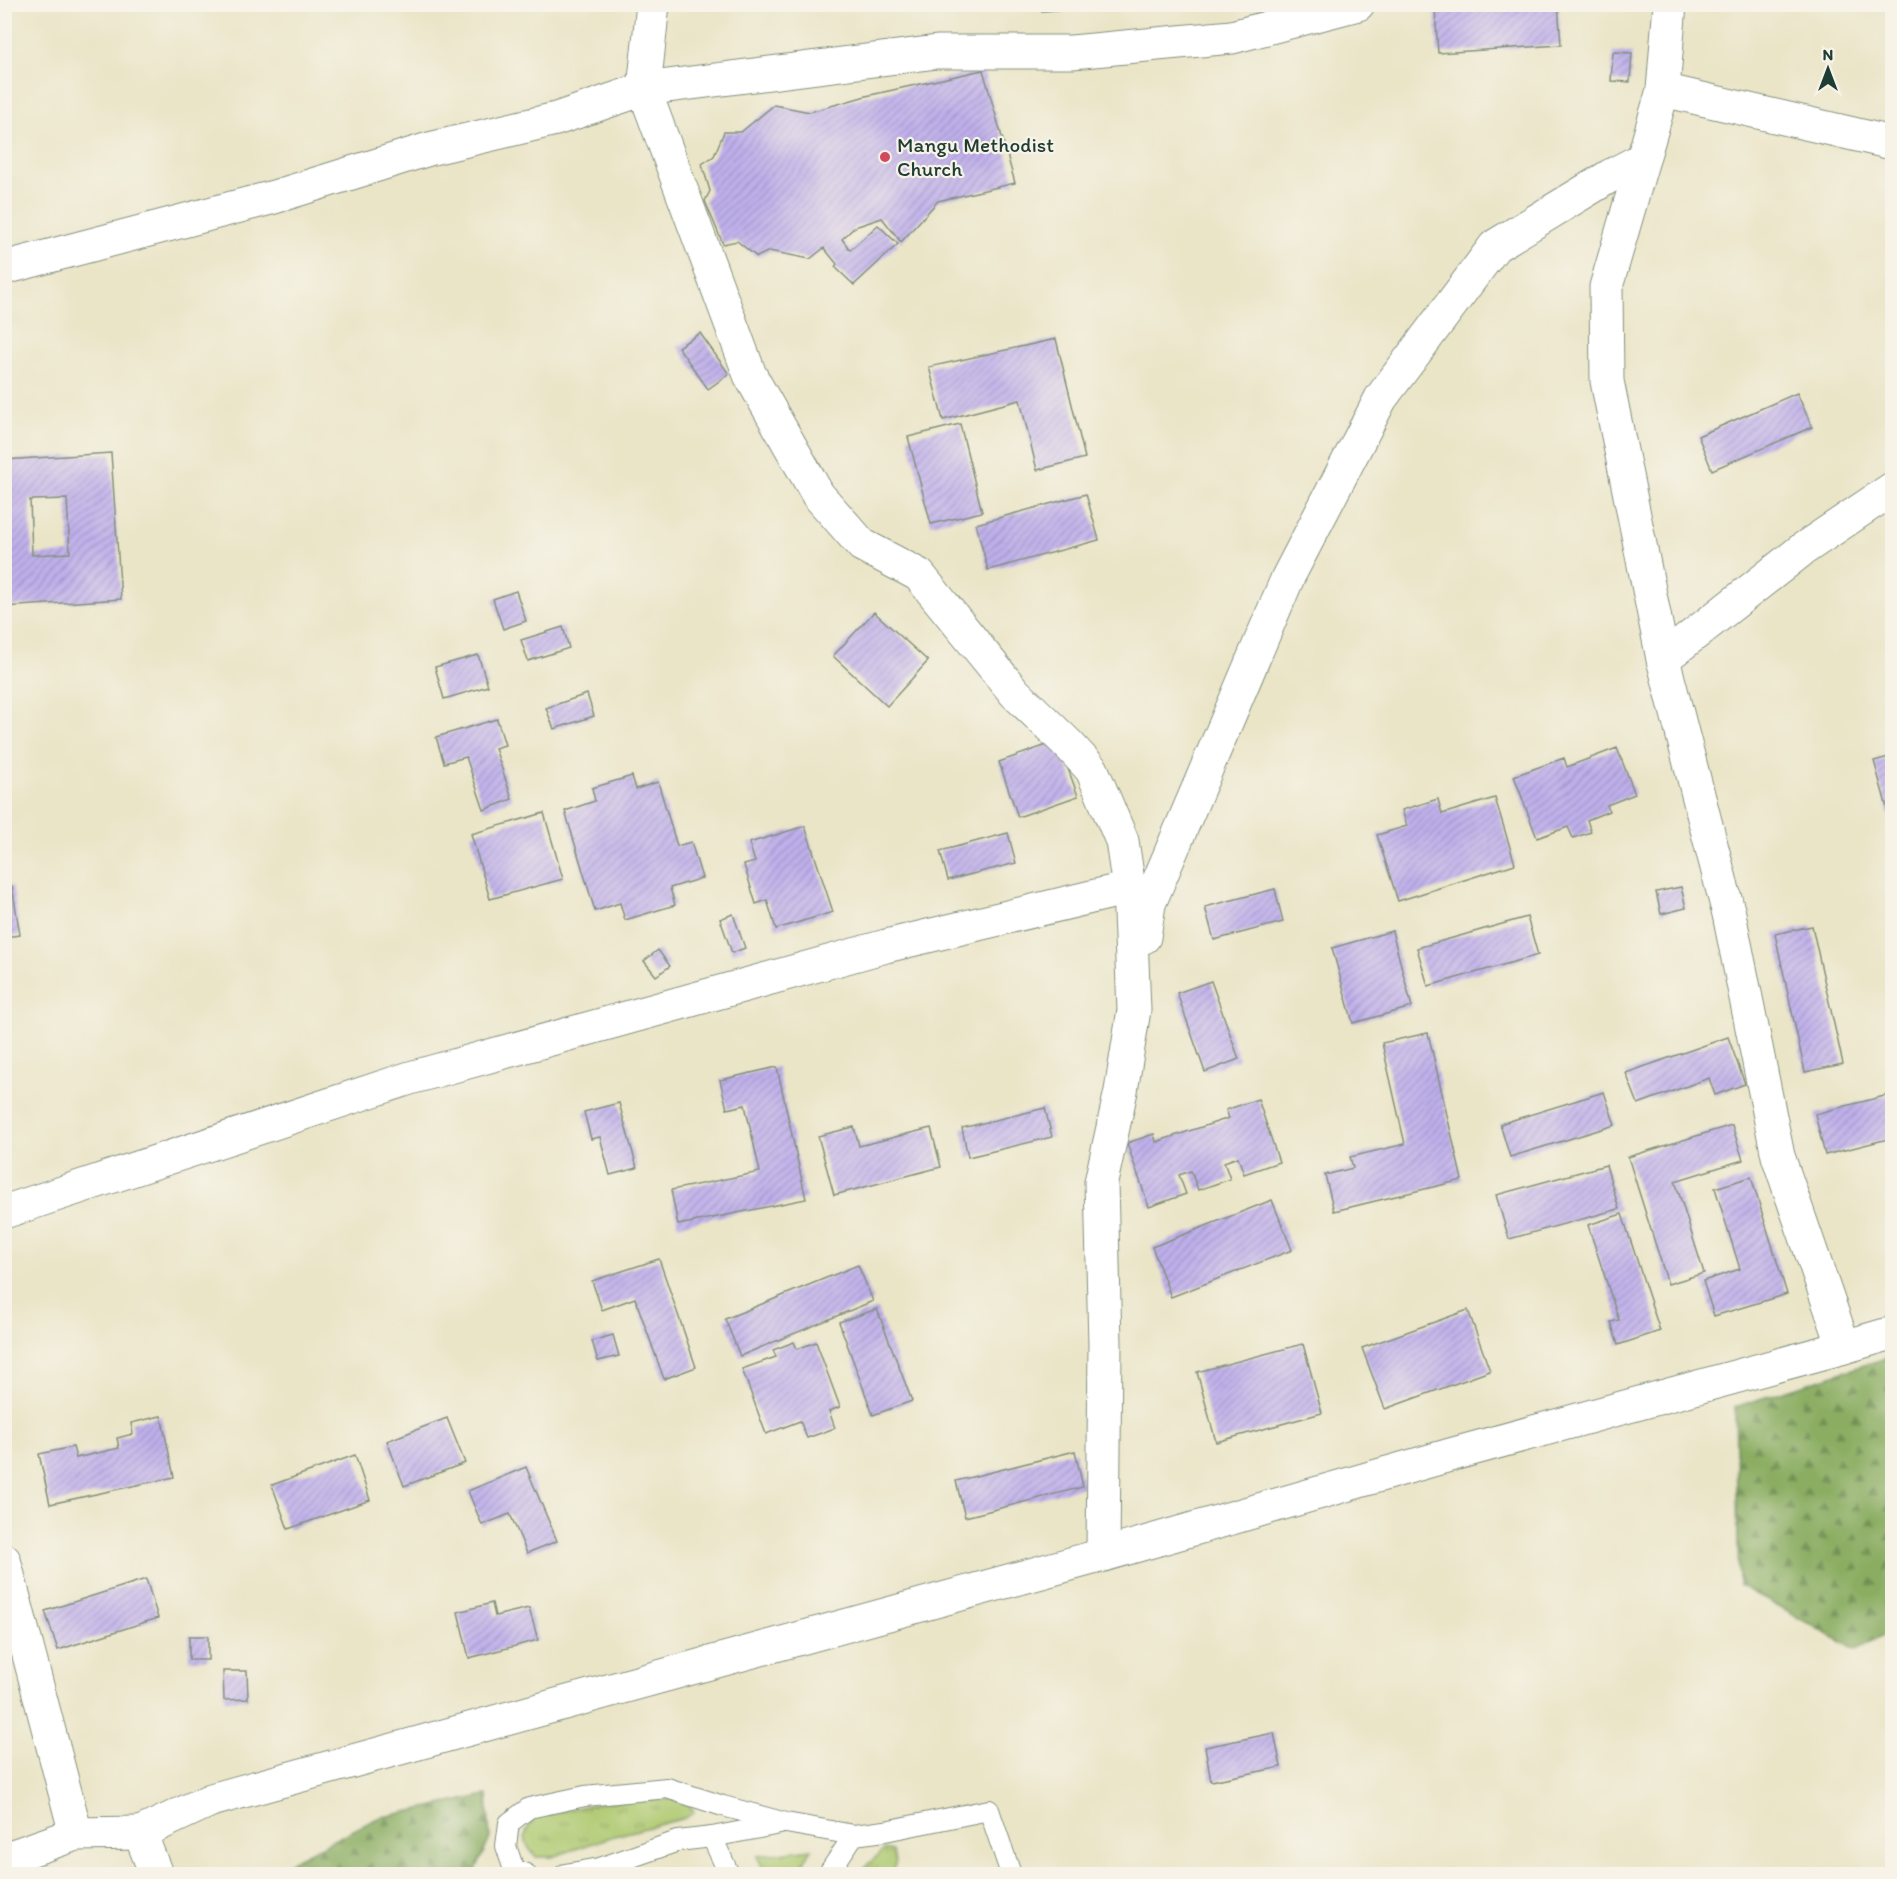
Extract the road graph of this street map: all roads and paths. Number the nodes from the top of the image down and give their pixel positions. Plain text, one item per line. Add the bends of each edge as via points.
1 (653, 4) edge
2 (1358, 4) edge
3 (1670, 4) edge
4 (644, 89) junction
5 (1663, 90) junction
6 (1893, 143) edge
7 (1643, 159) junction
8 (4, 268) edge
9 (1893, 489) edge
10 (1663, 659) junction
11 (1130, 888) junction
12 (1134, 1010) junction
13 (4, 1212) edge
14 (1893, 1333) edge
15 (1844, 1347) junction
16 (1103, 1555) junction
17 (4, 1560) edge
18 (786, 1823) junction
19 (140, 1833) junction
20 (76, 1834) junction
21 (854, 1835) junction
22 (712, 1837) junction
23 (4, 1858) edge
24 (156, 1875) edge
25 (526, 1875) edge
26 (565, 1875) edge
27 (729, 1875) edge
28 (828, 1875) edge
29 (1011, 1875) edge

1 - 4 street
2 - 4 street via 1232,38 1072,52 937,52
3 - 5 street
4 - 8 street via 556,119 429,149 274,197
4 - 11 street via 750,375 818,495 862,545 919,575 1015,693 1092,770 1122,842
5 - 6 street
5 - 7 street
7 - 10 street via 1606,287 1607,381
7 - 12 street via 1495,246 1381,399 1288,577 1149,904
9 - 10 street via 1803,549
10 - 15 street via 1729,914 1778,1156
11 - 12 street
11 - 13 street via 886,946 410,1078
12 - 16 street via 1101,1182 1105,1344
14 - 15 street
15 - 16 street
16 - 19 street via 211,1800
17 - 20 street
18 - 21 lane
18 - 22 lane
18 - 25 lane via 667,1788 585,1796 529,1808 509,1823 506,1846 514,1870
19 - 20 street
19 - 24 street
20 - 23 street
21 - 28 lane
21 - 29 lane via 988,1810
22 - 26 lane via 678,1841 600,1868
22 - 27 lane

